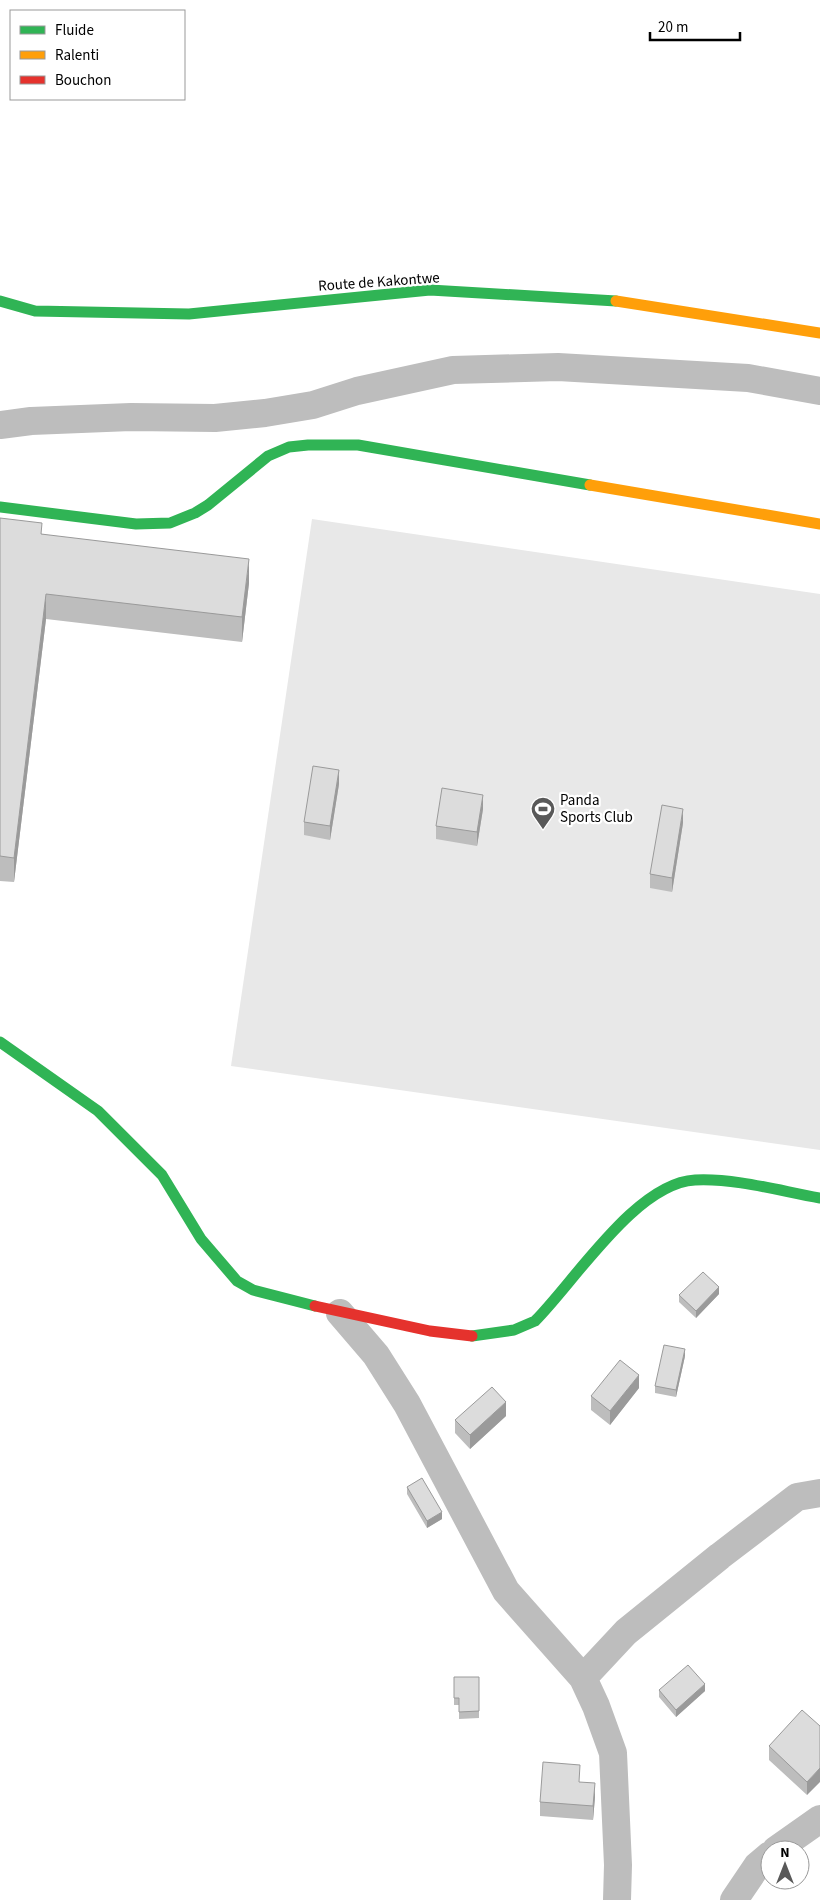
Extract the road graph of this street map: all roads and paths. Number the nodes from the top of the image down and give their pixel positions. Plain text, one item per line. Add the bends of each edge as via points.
1 (0, 301) edge
2 (820, 333) edge
3 (820, 391) edge
4 (0, 425) edge
5 (0, 507) edge
6 (820, 524) edge
7 (0, 1042) edge
8 (820, 1198) edge
9 (340, 1313) junction
10 (820, 1493) edge
11 (583, 1678) junction
12 (820, 1819) edge
13 (790, 1840) edge
14 (760, 1863) edge
15 (617, 1900) edge
16 (734, 1900) edge

1 - 2 street, Route de Kakontwe via 35,311 189,314 430,290 629,302
3 - 4 street via 748,378 558,367 453,370 357,391 313,405 265,413 215,418 131,417
5 - 6 street via 119,523 151,525 179,521 208,506 257,462 284,448 358,445
7 - 9 street via 98,1112 162,1175 201,1239 237,1281 282,1300
8 - 9 street via 735,1183 694,1180 669,1186 627,1215 535,1321 514,1330 464,1336
9 - 11 street via 376,1355 407,1404 506,1591
10 - 11 street via 797,1497 720,1556 626,1632
11 - 15 street via 613,1753
12 - 13 street
14 - 16 street

